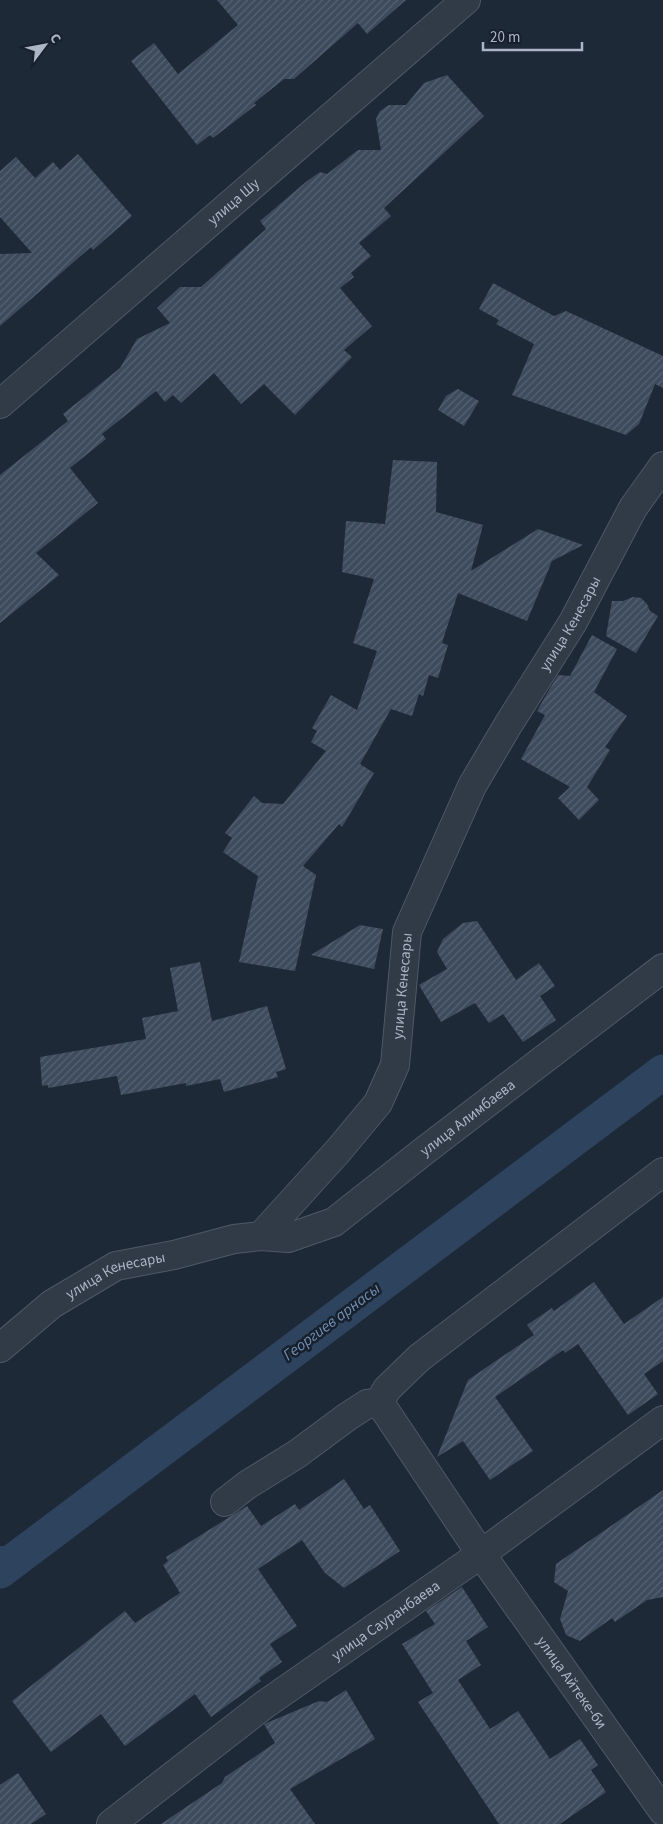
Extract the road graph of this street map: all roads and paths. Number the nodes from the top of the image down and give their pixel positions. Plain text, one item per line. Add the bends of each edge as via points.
1 (466, 0) edge
2 (0, 404) edge
3 (663, 466) edge
4 (663, 968) edge
5 (663, 1172) edge
6 (261, 1236) junction
7 (0, 1348) edge
8 (378, 1404) junction
9 (663, 1420) edge
10 (225, 1502) dead end
11 (481, 1554) junction
12 (663, 1811) edge
13 (111, 1824) edge

1 - 2 street, улица Шу
3 - 6 street, улица Кенесары via 633,508 573,622 472,786 407,932 394,1066 378,1104
4 - 6 street, улица Алимбаева via 334,1222 288,1238
5 - 8 street via 419,1358 387,1388
6 - 7 street, улица Кенесары via 234,1239 116,1266 52,1304
8 - 10 street via 367,1404
8 - 11 street, улица Айтеке-би via 403,1435
9 - 11 street, улица Сауранбаева
11 - 12 street, улица Айтеке-би
11 - 13 street, улица Сауранбаева via 264,1705

